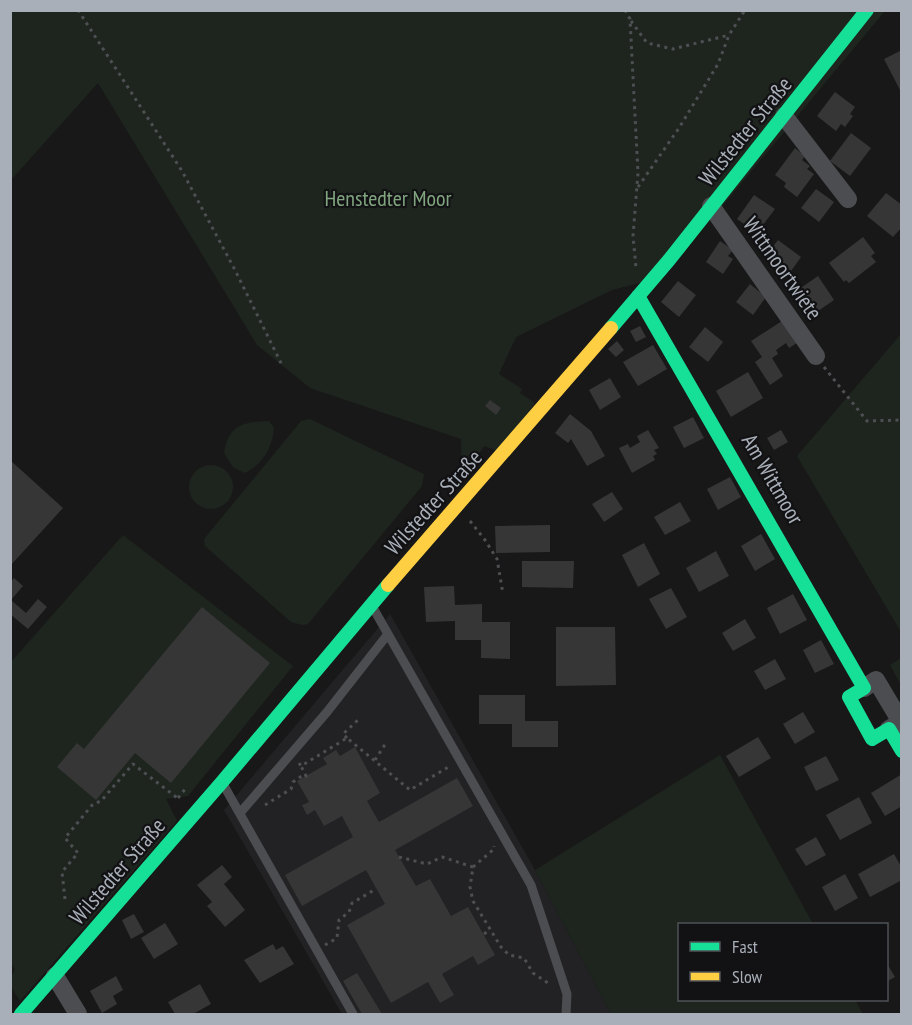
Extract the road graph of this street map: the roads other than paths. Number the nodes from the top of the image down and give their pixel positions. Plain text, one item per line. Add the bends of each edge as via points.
1 (867, 10) edge
2 (784, 116) junction
3 (848, 200) dead end
4 (711, 206) junction
5 (638, 296) junction
6 (816, 356) road end
7 (371, 604) junction
8 (388, 634) junction
9 (864, 688) junction
10 (889, 729) junction
11 (902, 751) edge
12 (222, 782) junction
13 (241, 816) junction
14 (55, 976) junction
15 (21, 1014) edge
16 (78, 1014) edge
17 (353, 1014) edge
18 (566, 1014) edge

1 - 2 street, Wilstedter Straße
2 - 3 street
2 - 4 street, Wilstedter Straße
4 - 5 street, Wilstedter Straße
4 - 6 street, Wittmoortwiete
5 - 7 street, Wilstedter Straße
5 - 9 street, Am Wittmoor
7 - 8 lane
7 - 12 street, Wilstedter Straße
8 - 13 lane
8 - 18 lane via 531,885 567,994
9 - 10 street via 876,680 901,722
9 - 10 street via 849,697 872,739
10 - 11 street
12 - 13 lane
12 - 14 street, Wilstedter Straße
13 - 17 lane
14 - 15 street, Wilstedter Straße
14 - 16 street

